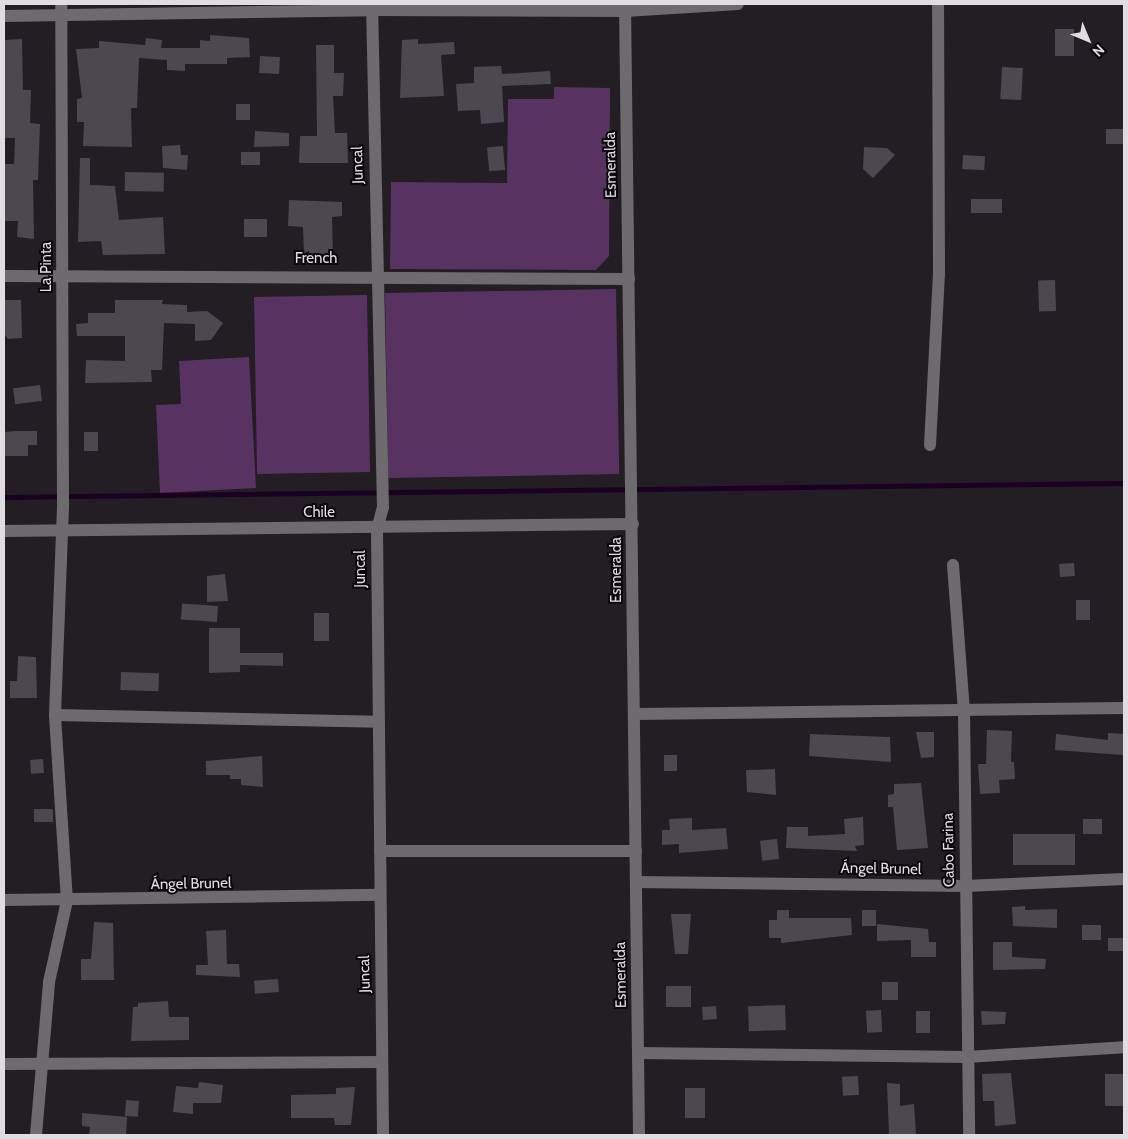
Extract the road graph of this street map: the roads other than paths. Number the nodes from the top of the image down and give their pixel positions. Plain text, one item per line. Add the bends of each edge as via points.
1 (738, 4) edge
2 (938, 4) edge
3 (372, 7) edge
4 (625, 7) edge
5 (61, 10) edge
6 (4, 16) edge
7 (64, 275) junction
8 (376, 275) junction
9 (4, 276) edge
10 (629, 279) junction
11 (930, 445) dead end
12 (633, 524) junction
13 (62, 530) junction
14 (377, 530) junction
15 (4, 531) edge
16 (953, 565) dead end
17 (1124, 708) edge
18 (964, 710) junction
19 (635, 714) junction
20 (55, 715) junction
21 (378, 722) junction
22 (380, 850) junction
23 (636, 851) junction
24 (1124, 879) edge
25 (636, 882) junction
26 (966, 886) junction
27 (380, 896) junction
28 (4, 900) edge
29 (67, 901) junction
30 (1124, 1047) edge
31 (638, 1054) junction
32 (968, 1057) junction
33 (382, 1062) junction
34 (4, 1064) edge
35 (39, 1064) junction
36 (36, 1135) edge
37 (383, 1135) edge
38 (639, 1135) edge
39 (969, 1135) edge

1 - 4 street
2 - 11 street via 939,275
3 - 4 street
3 - 5 street
3 - 8 street, Juncal
4 - 10 street, Esmeralda
5 - 6 street
5 - 7 street, La Pinta
7 - 8 street, French
7 - 9 street, French
7 - 13 street, La Pinta
8 - 10 street, French
8 - 14 street, Juncal via 383,507
10 - 12 street, Esmeralda
12 - 14 street, Chile
12 - 19 street, Esmeralda
13 - 14 street, Chile
13 - 15 street, Chile
13 - 20 street, La Pinta
14 - 21 street, Juncal
16 - 18 street, Cabo Farina
17 - 18 street
18 - 19 street
18 - 26 street, Cabo Farina
19 - 23 street, Esmeralda
20 - 21 street
20 - 29 street, La Pinta
21 - 22 street, Juncal
22 - 23 street
22 - 27 street, Juncal
23 - 25 street, Esmeralda
24 - 26 street, Ángel Brunel
25 - 26 street, Ángel Brunel
25 - 31 street, Esmeralda
26 - 32 street, Cabo Farina
27 - 29 street, Ángel Brunel
27 - 33 street, Juncal
28 - 29 street, Ángel Brunel
29 - 35 street, La Pinta via 49,982
30 - 32 street
31 - 32 street
31 - 38 street, Esmeralda
32 - 39 street, Cabo Farina
33 - 35 street
33 - 37 street, Juncal
34 - 35 street
35 - 36 street, La Pinta

